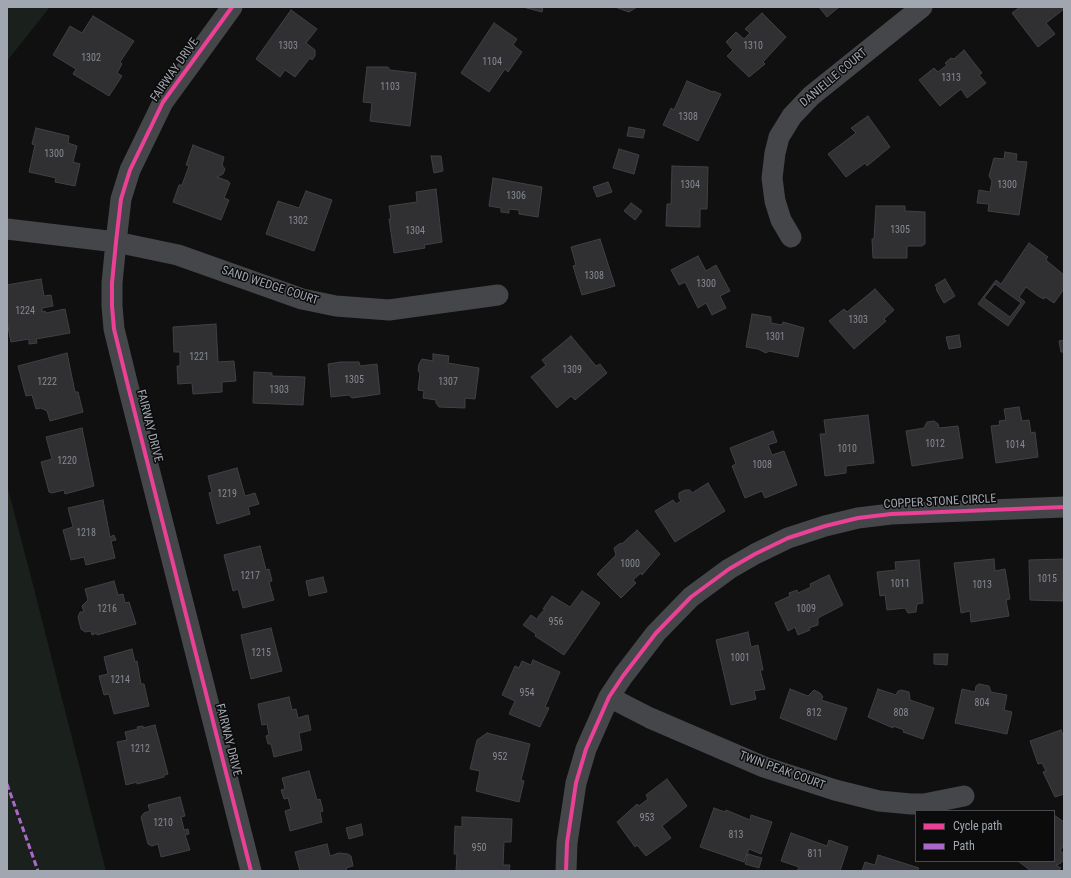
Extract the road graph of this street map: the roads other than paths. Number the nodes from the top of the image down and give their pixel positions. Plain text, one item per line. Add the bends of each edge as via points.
1 (232, 7) edge
2 (922, 7) edge
3 (7, 228) edge
4 (791, 237) dead end
5 (116, 242) junction
6 (498, 295) dead end
7 (1064, 507) edge
8 (609, 697) junction
9 (964, 796) dead end
10 (251, 871) edge
11 (566, 871) edge

1 - 5 street, FAIRWAY DRIVE via 163,102 143,141 121,199
2 - 4 street, DANIELLE COURT via 811,96 792,116 780,137 775,153 773,186 781,220
3 - 5 street, SAND WEDGE COURT
5 - 6 street, SAND WEDGE COURT via 178,255 302,299 336,306 389,310
5 - 10 street, FAIRWAY DRIVE via 112,283 114,328
7 - 8 street, COPPER STONE CIRCLE via 891,514 845,521 788,538 755,554 692,598 656,633
8 - 9 street, TWIN PEAK COURT via 650,718 764,767 835,790 879,801 910,804 924,804
8 - 11 street, COPPER STONE CIRCLE via 586,749 576,783 567,843

